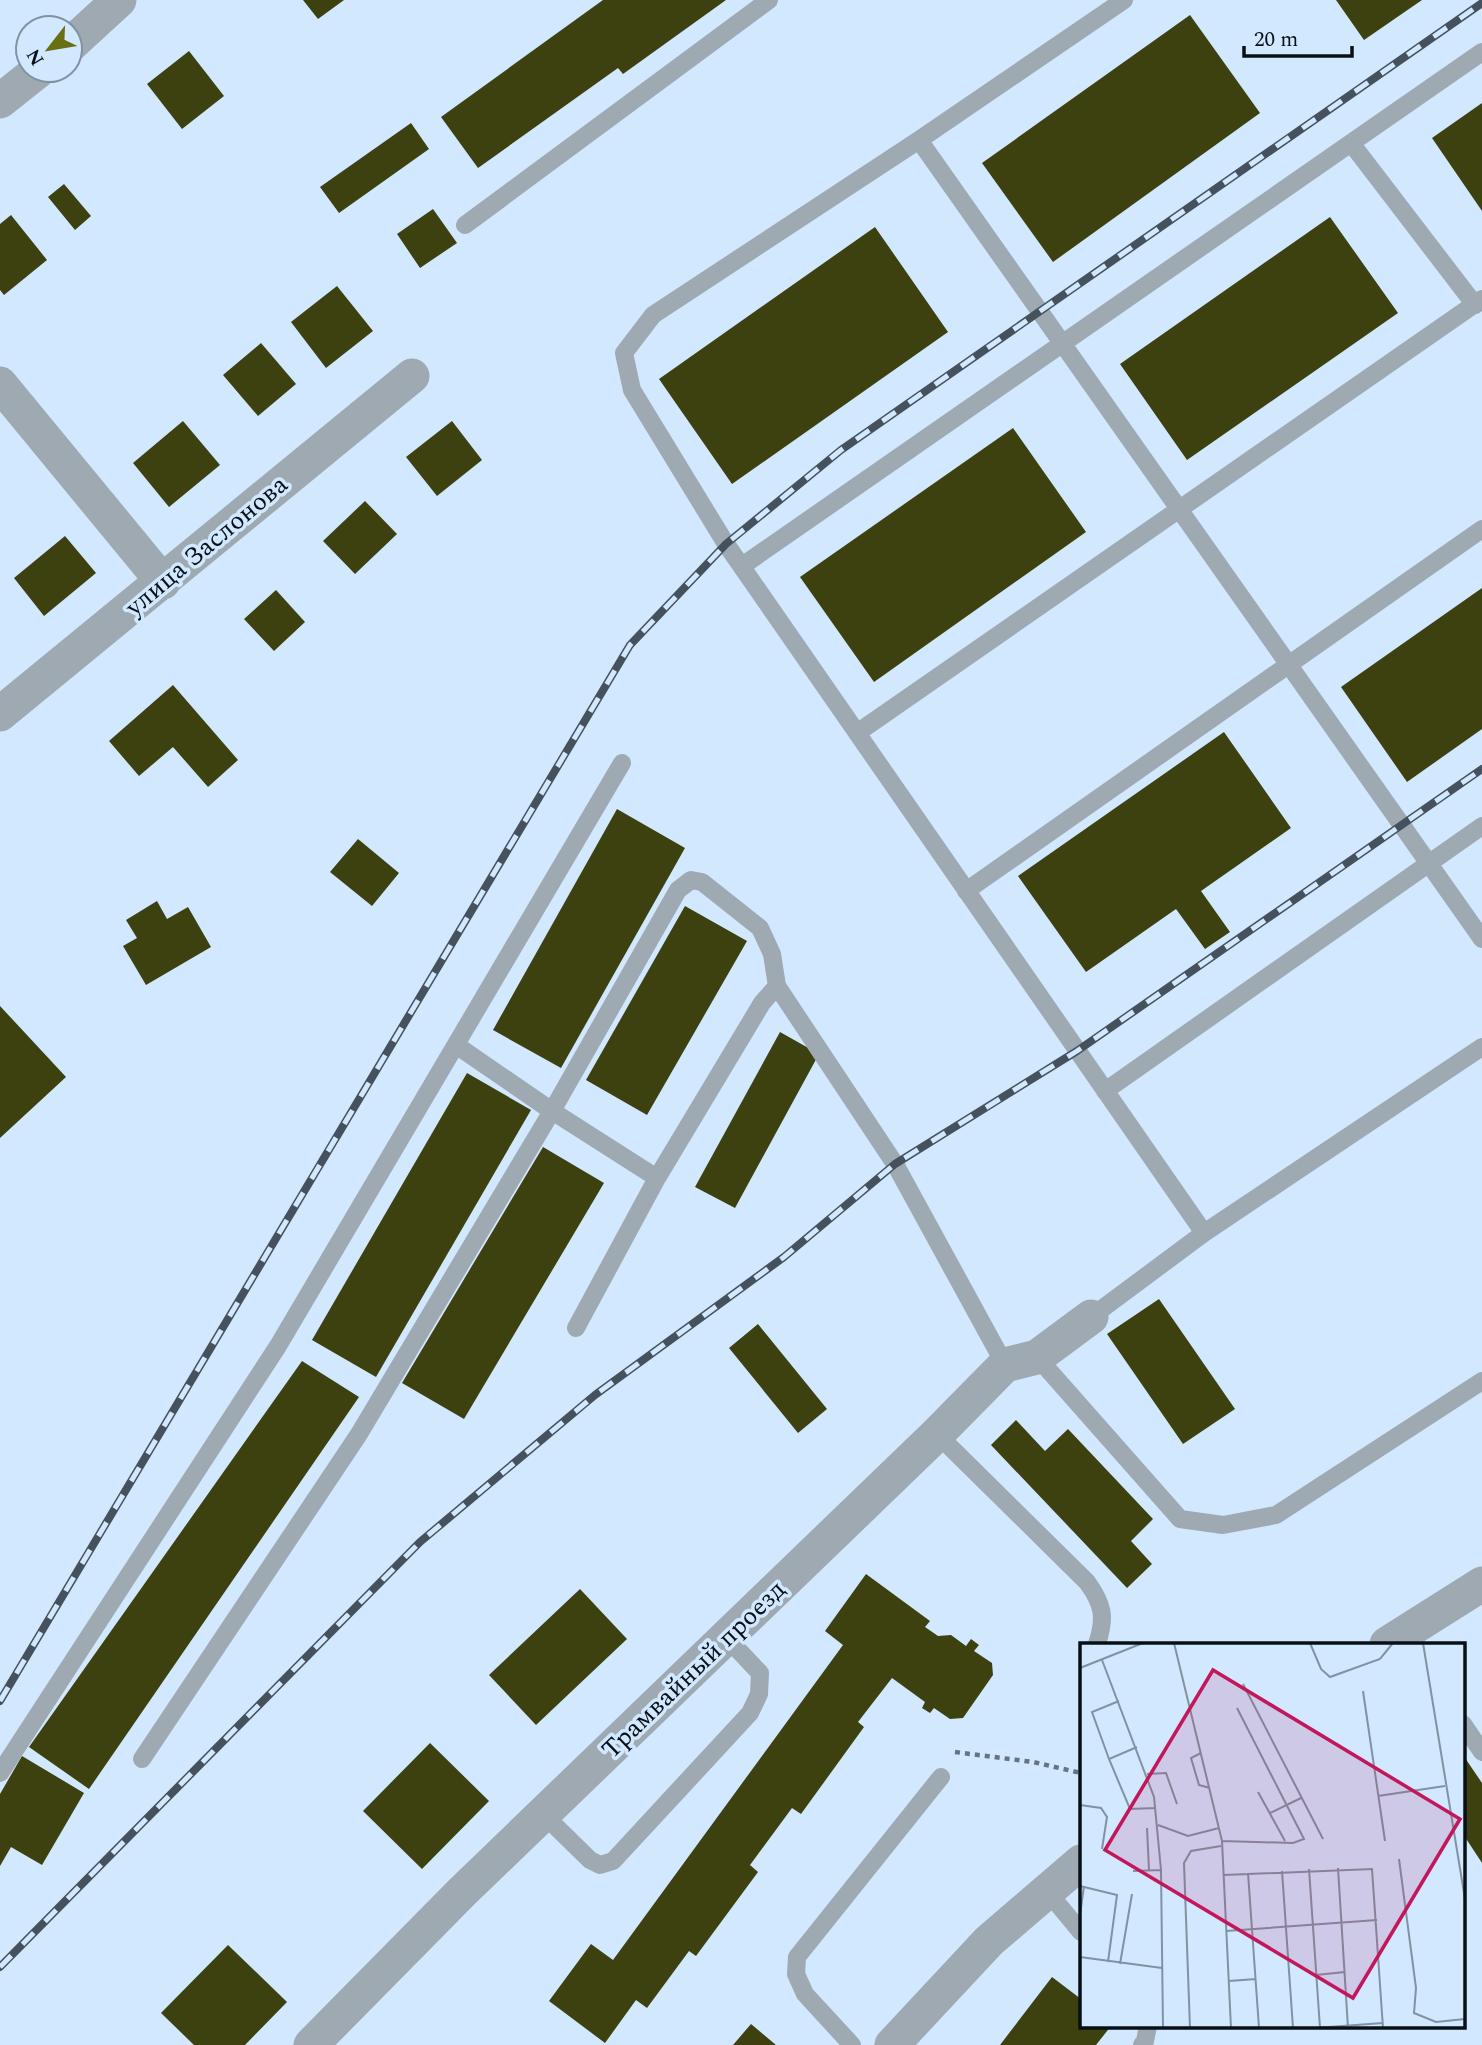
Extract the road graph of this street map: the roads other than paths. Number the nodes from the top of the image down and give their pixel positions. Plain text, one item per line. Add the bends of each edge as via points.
1 (119, 0) edge
2 (769, 0) edge
3 (1124, 0) edge
4 (84, 32) edge
5 (1482, 52) edge
6 (21, 84) edge
7 (0, 100) edge
8 (919, 140) junction
9 (1351, 144) junction
10 (466, 225) dead end
11 (1478, 302) edge
12 (1062, 343) junction
13 (412, 376) dead end
14 (0, 384) edge
15 (1179, 510) junction
16 (1482, 530) edge
17 (742, 566) junction
18 (163, 582) junction
19 (1289, 665) junction
20 (0, 714) edge
21 (857, 733) junction
22 (622, 763) dead end
23 (1482, 826) edge
24 (1429, 863) junction
25 (966, 891) junction
26 (1482, 939) edge
27 (777, 986) junction
28 (456, 1045) junction
29 (1482, 1047) edge
30 (1105, 1091) junction
31 (552, 1111) junction
32 (657, 1178) junction
33 (1204, 1233) junction
34 (1091, 1317) joint
35 (576, 1328) dead end
36 (1021, 1361) junction
37 (1482, 1381) edge
38 (937, 1434) junction
39 (1482, 1584) edge
40 (726, 1637) junction
41 (1400, 1641) edge
42 (1097, 1643) edge
43 (1464, 1725) edge
44 (1482, 1752) edge
45 (142, 1759) dead end
46 (0, 1773) edge
47 (941, 1777) dead end
48 (542, 1814) junction
49 (1080, 1863) edge
50 (1047, 1891) junction
51 (1080, 1931) edge
52 (1148, 2028) edge
53 (311, 2045) edge
54 (852, 2045) edge
55 (892, 2045) edge
56 (1142, 2045) edge

1 - 4 street
2 - 10 lane
3 - 8 lane
5 - 9 lane
6 - 7 street
8 - 12 lane
8 - 17 lane via 653,315 624,353 632,390
9 - 11 lane
9 - 12 lane
11 - 15 lane
12 - 15 lane
12 - 17 lane
13 - 18 street, улица Заслонова
14 - 18 street
15 - 19 lane
15 - 21 lane
16 - 19 lane
17 - 21 lane
18 - 20 street, улица Заслонова
19 - 24 lane
19 - 25 lane
21 - 25 lane
22 - 28 lane
23 - 24 lane
24 - 26 lane
24 - 30 lane
25 - 30 lane
27 - 31 lane via 772,954 760,929 702,882 691,880 678,890
27 - 32 lane via 762,1003
27 - 36 lane
28 - 31 lane
28 - 46 lane via 278,1346
29 - 33 lane
30 - 33 lane
31 - 32 lane
31 - 45 lane via 359,1434
32 - 35 lane
33 - 34 lane
34 - 36 street, Трамвайный проезд
36 - 37 lane via 1180,1519 1223,1525 1276,1515
36 - 38 street, Трамвайный проезд
38 - 40 street, Трамвайный проезд
38 - 42 lane via 1087,1581 1102,1609
39 - 41 street
40 - 48 street, Трамвайный проезд
40 - 48 lane via 760,1673 759,1694 750,1713 613,1861 600,1865 590,1860
43 - 44 lane
47 - 54 lane via 797,1957 796,1974 805,1994
48 - 53 street, Трамвайный проезд
49 - 50 street
50 - 51 lane
50 - 55 street via 989,1941
52 - 56 lane

